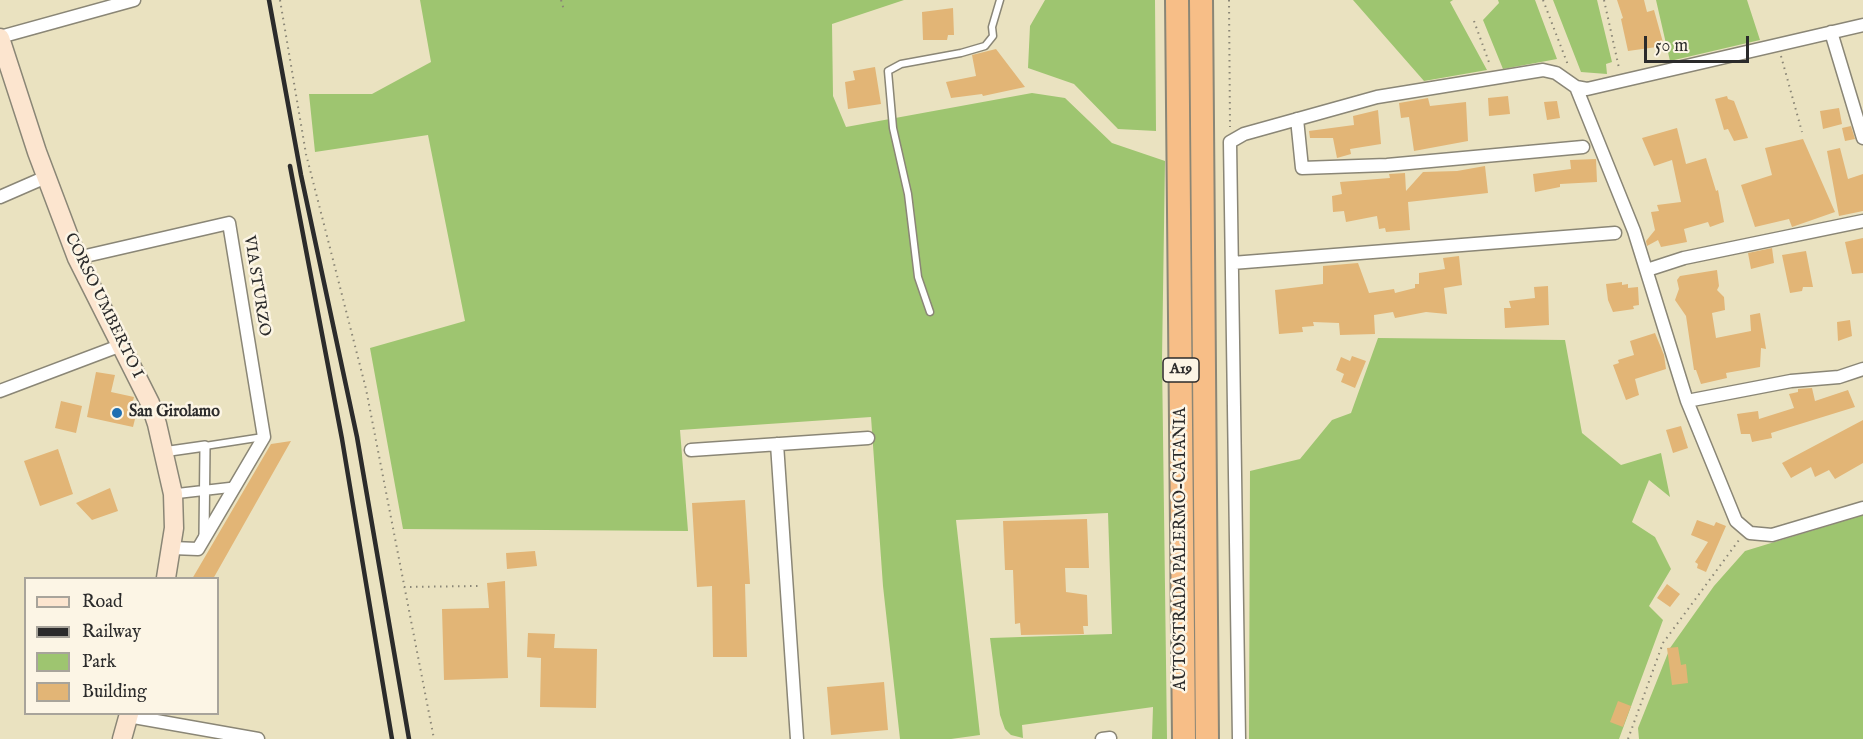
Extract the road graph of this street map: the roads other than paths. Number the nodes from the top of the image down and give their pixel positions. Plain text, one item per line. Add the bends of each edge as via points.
1 (134, 0) edge
2 (1000, 0) edge
3 (1177, 0) edge
4 (1201, 0) edge
5 (1863, 25) edge
6 (1832, 32) junction
7 (0, 38) edge
8 (1576, 87) junction
9 (1297, 119) junction
10 (1863, 138) edge
11 (1583, 147) dead end
12 (46, 177) junction
13 (0, 197) edge
14 (1863, 221) edge
15 (1615, 233) dead end
16 (77, 258) junction
17 (1232, 263) junction
18 (1647, 270) junction
19 (930, 312) dead end
20 (119, 346) junction
21 (1863, 369) edge
22 (0, 391) edge
23 (1688, 401) junction
24 (264, 436) junction
25 (868, 438) dead end
26 (777, 444) junction
27 (205, 446) junction
28 (691, 450) dead end
29 (163, 452) junction
30 (234, 488) junction
31 (204, 490) junction
32 (173, 494) junction
33 (1863, 508) edge
34 (204, 538) junction
35 (172, 548) junction
36 (166, 577) edge
37 (129, 715) edge
38 (122, 739) edge
39 (258, 739) edge
40 (797, 739) edge
41 (1184, 739) edge
42 (1207, 739) edge
43 (1239, 739) edge

1 - 7 street
2 - 19 lane via 993,36 986,46 901,64 888,71 893,128 908,194 918,277
3 - 41 highway, AUTOSTRADA PALERMO-CATANIA / A19
4 - 42 highway, AUTOSTRADA PALERMO-CATANIA / A19
5 - 6 street
6 - 8 street via 1622,83
6 - 10 street
7 - 12 main road, CORSO UMBERTO I
8 - 9 street via 1556,73 1543,70 1377,97
8 - 18 street
9 - 11 street via 1302,168 1387,165
9 - 17 street via 1244,134 1230,142
12 - 13 street
12 - 16 main road, CORSO UMBERTO I
14 - 18 street via 1684,258
15 - 17 street
16 - 20 main road, CORSO UMBERTO I
16 - 24 street, VIA STURZO via 229,223
17 - 43 street
18 - 23 street
20 - 22 street
20 - 29 main road, CORSO UMBERTO I via 150,403
21 - 23 street via 1839,377 1791,381
23 - 33 street via 1736,522 1750,533 1772,535
24 - 27 lane
24 - 30 street
25 - 26 street
26 - 28 street
26 - 40 street
27 - 29 street
27 - 31 street
29 - 32 main road, CORSO UMBERTO I
30 - 31 street
30 - 34 street
31 - 32 street
31 - 34 street
32 - 35 main road, CORSO UMBERTO I
34 - 35 street via 198,549
35 - 36 main road, CORSO UMBERTO I
37 - 38 main road
37 - 39 street

